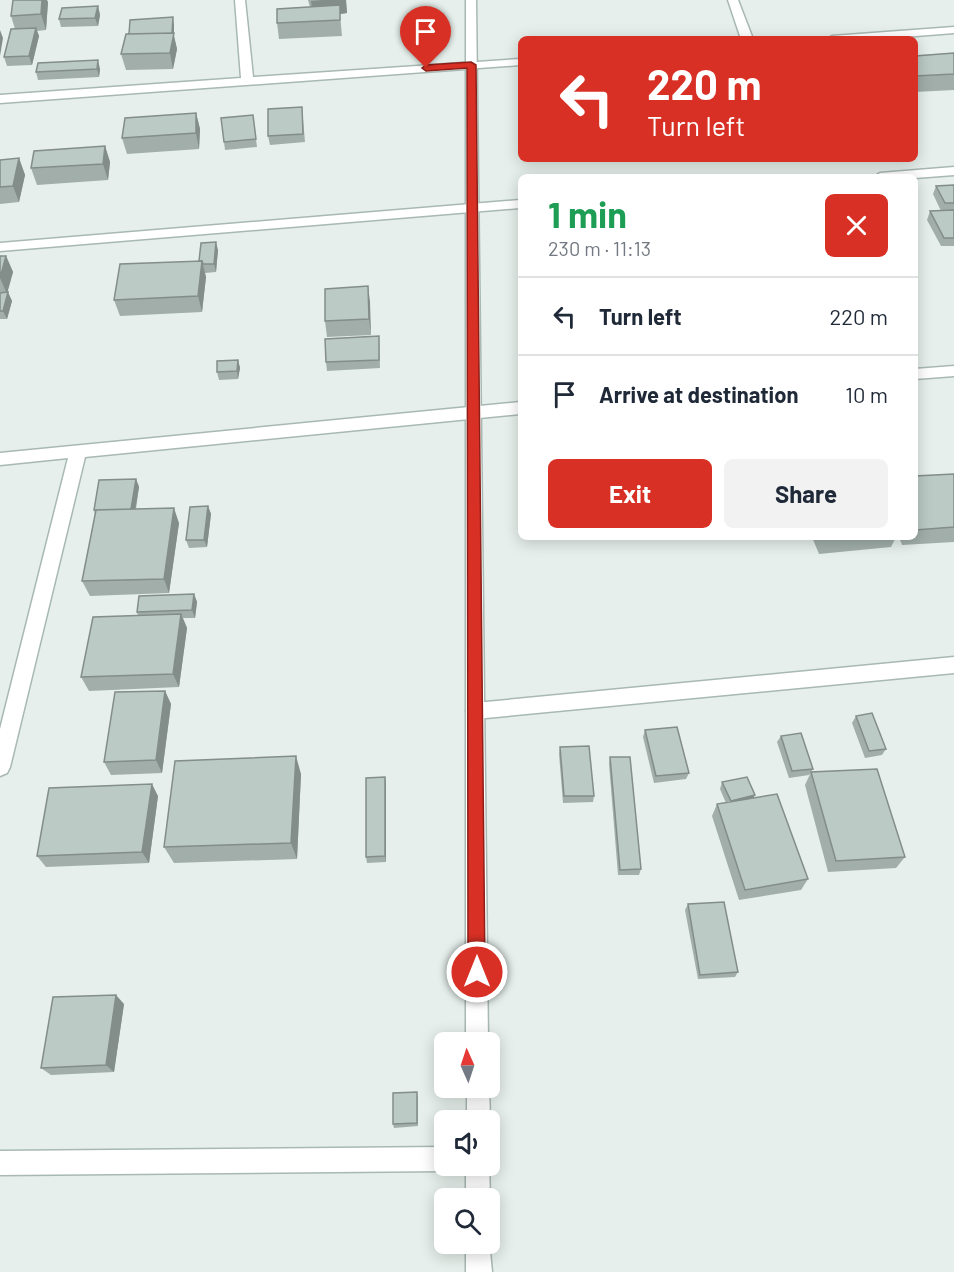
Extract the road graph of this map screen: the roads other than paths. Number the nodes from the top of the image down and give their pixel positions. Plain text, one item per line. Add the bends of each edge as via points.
1 (240, 0) edge
2 (471, 0) edge
3 (733, 0) edge
4 (954, 30) edge
5 (746, 36) edge
6 (873, 36) edge
7 (518, 62) edge
8 (471, 65) junction
9 (247, 81) junction
10 (0, 99) edge
11 (954, 171) edge
12 (917, 174) edge
13 (518, 204) edge
14 (472, 207) junction
15 (0, 247) edge
16 (954, 371) edge
17 (918, 374) edge
18 (518, 408) edge
19 (473, 412) junction
20 (78, 452) junction
21 (0, 459) edge
22 (954, 665) edge
23 (475, 711) junction
24 (0, 767) edge
25 (477, 1032) edge
26 (434, 1159) edge
27 (0, 1163) edge
28 (478, 1254) edge
29 (479, 1272) edge

1 - 9 street
2 - 8 street
3 - 5 street
4 - 6 street
7 - 8 street
8 - 9 street
8 - 14 street
9 - 10 street
11 - 12 street
13 - 14 street
14 - 15 street
14 - 19 street
16 - 17 street
18 - 19 street
19 - 20 street
19 - 23 street
20 - 21 street
20 - 24 street
22 - 23 street
23 - 25 street
26 - 27 street
28 - 29 street

